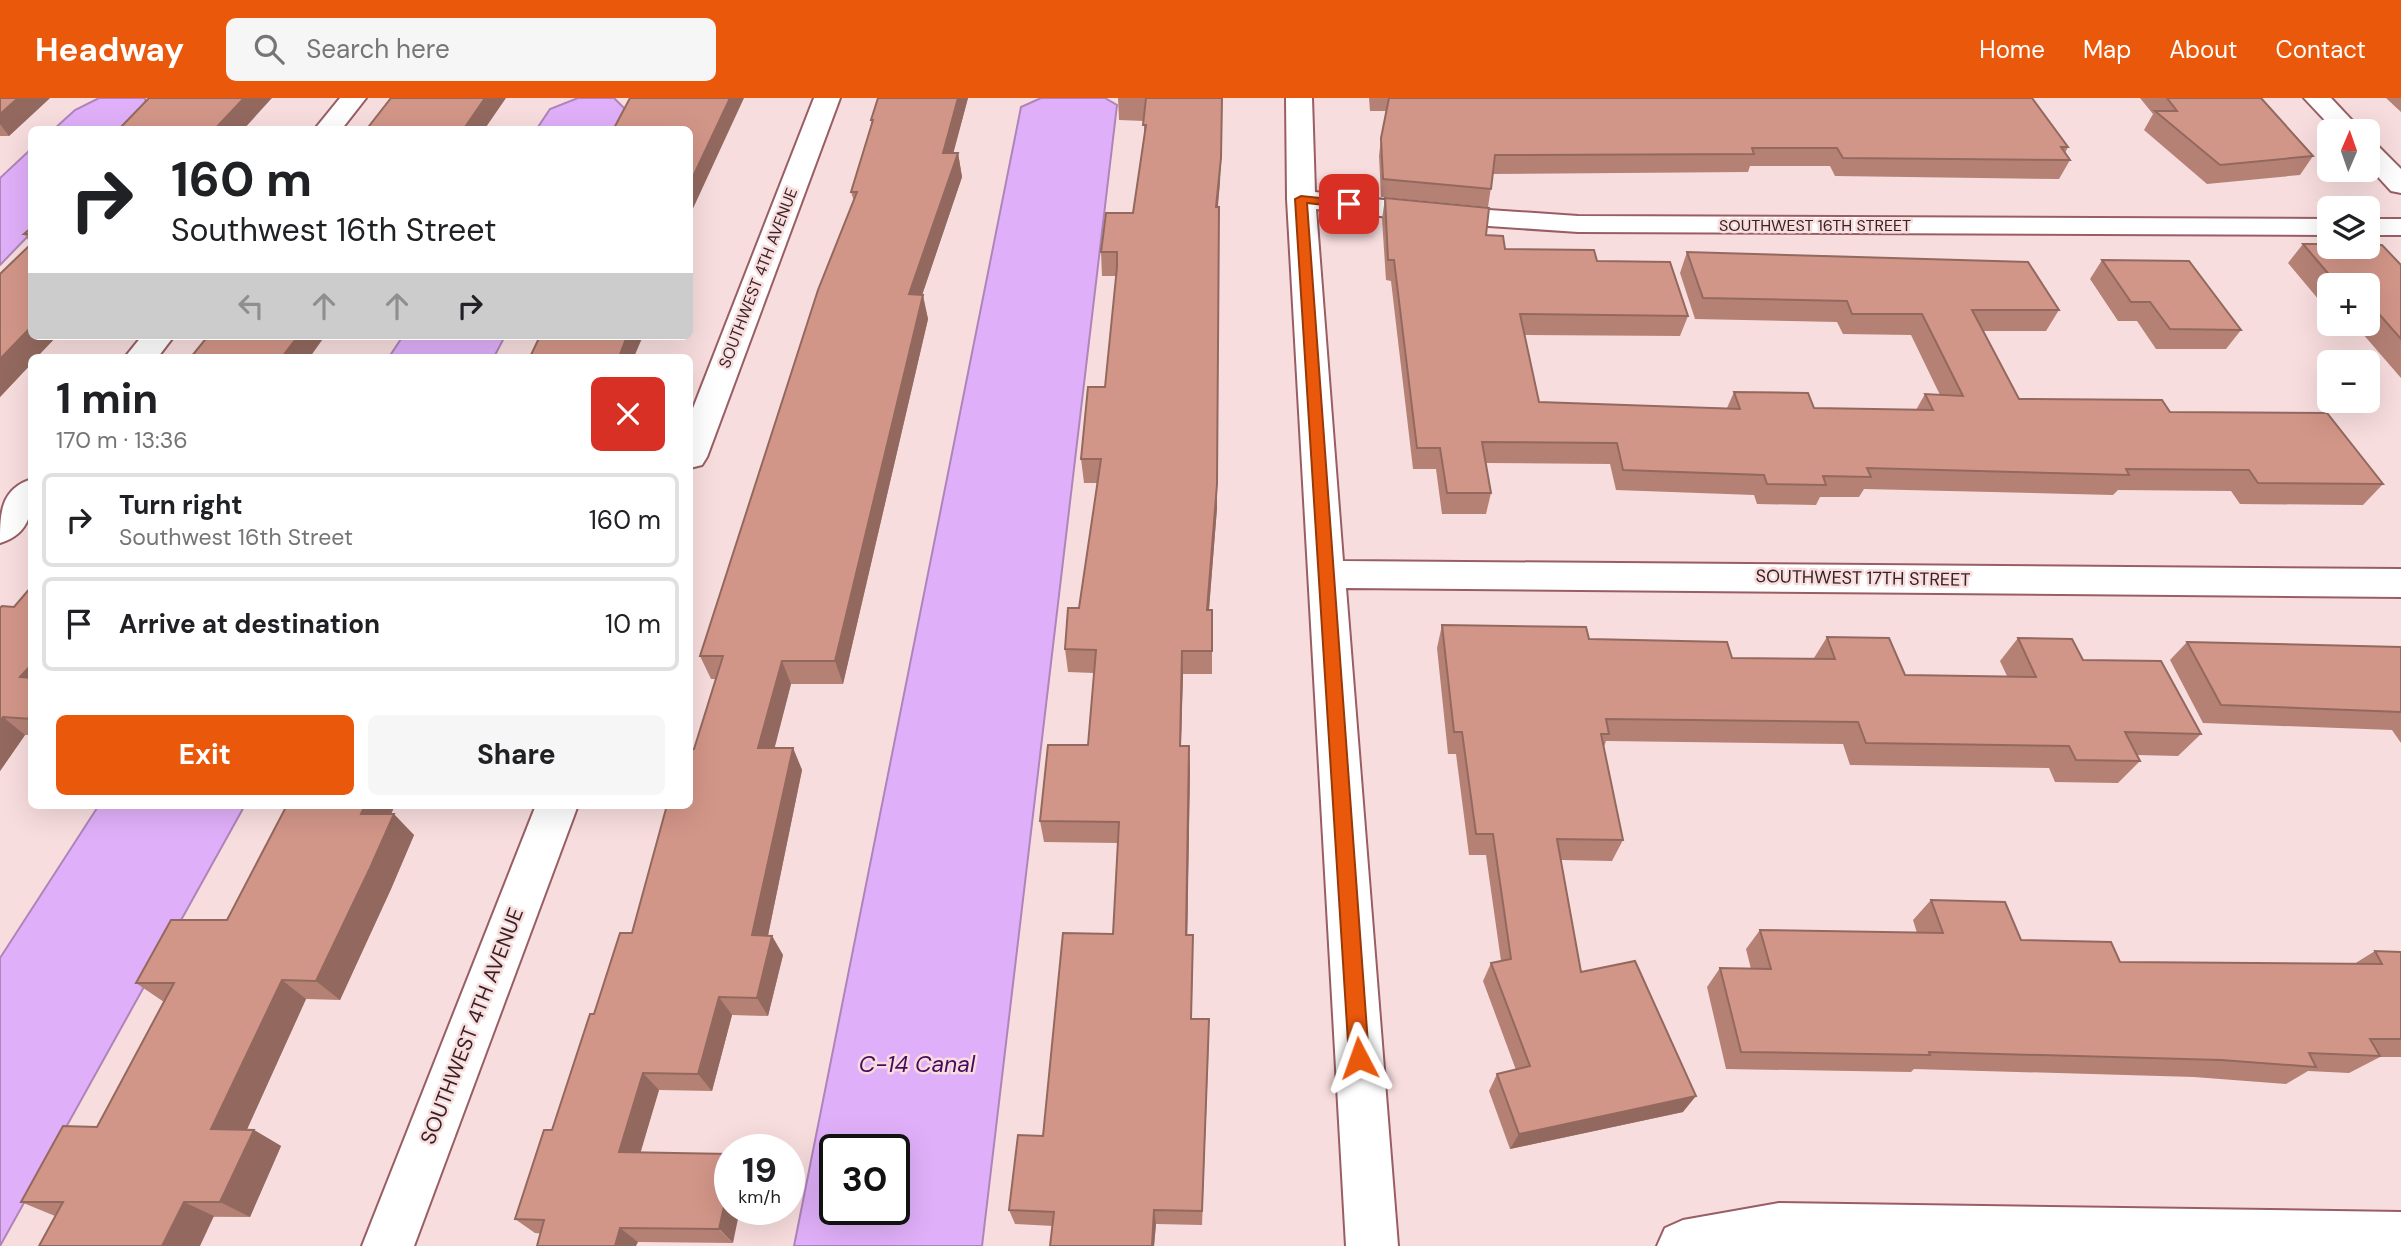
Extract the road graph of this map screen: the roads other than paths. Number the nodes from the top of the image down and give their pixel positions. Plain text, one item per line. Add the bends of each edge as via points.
1 (353, 98) edge
2 (827, 98) edge
3 (1299, 98) edge
4 (2317, 98) edge
5 (2337, 119) edge
6 (330, 126) edge
7 (2380, 163) edge
8 (2401, 185) edge
9 (1301, 199) junction
10 (2317, 227) edge
11 (2380, 227) edge
12 (2401, 227) edge
13 (156, 340) edge
14 (144, 354) edge
15 (693, 449) edge
16 (28, 497) edge
17 (0, 530) edge
18 (1325, 573) junction
19 (2401, 583) edge
20 (555, 809) edge
21 (2401, 1238) edge
22 (388, 1246) edge
23 (1372, 1246) edge
24 (1683, 1246) edge

1 - 6 street
2 - 15 street, SOUTHWEST 4TH AVENUE
3 - 9 street
4 - 5 street
7 - 8 street
9 - 10 street, SOUTHWEST 16TH STREET via 1578,224
9 - 18 street
11 - 12 street
13 - 14 street
16 - 17 street
18 - 19 street, SOUTHWEST 17TH STREET
18 - 23 street
20 - 22 street, SOUTHWEST 4TH AVENUE
21 - 24 street via 1779,1229

